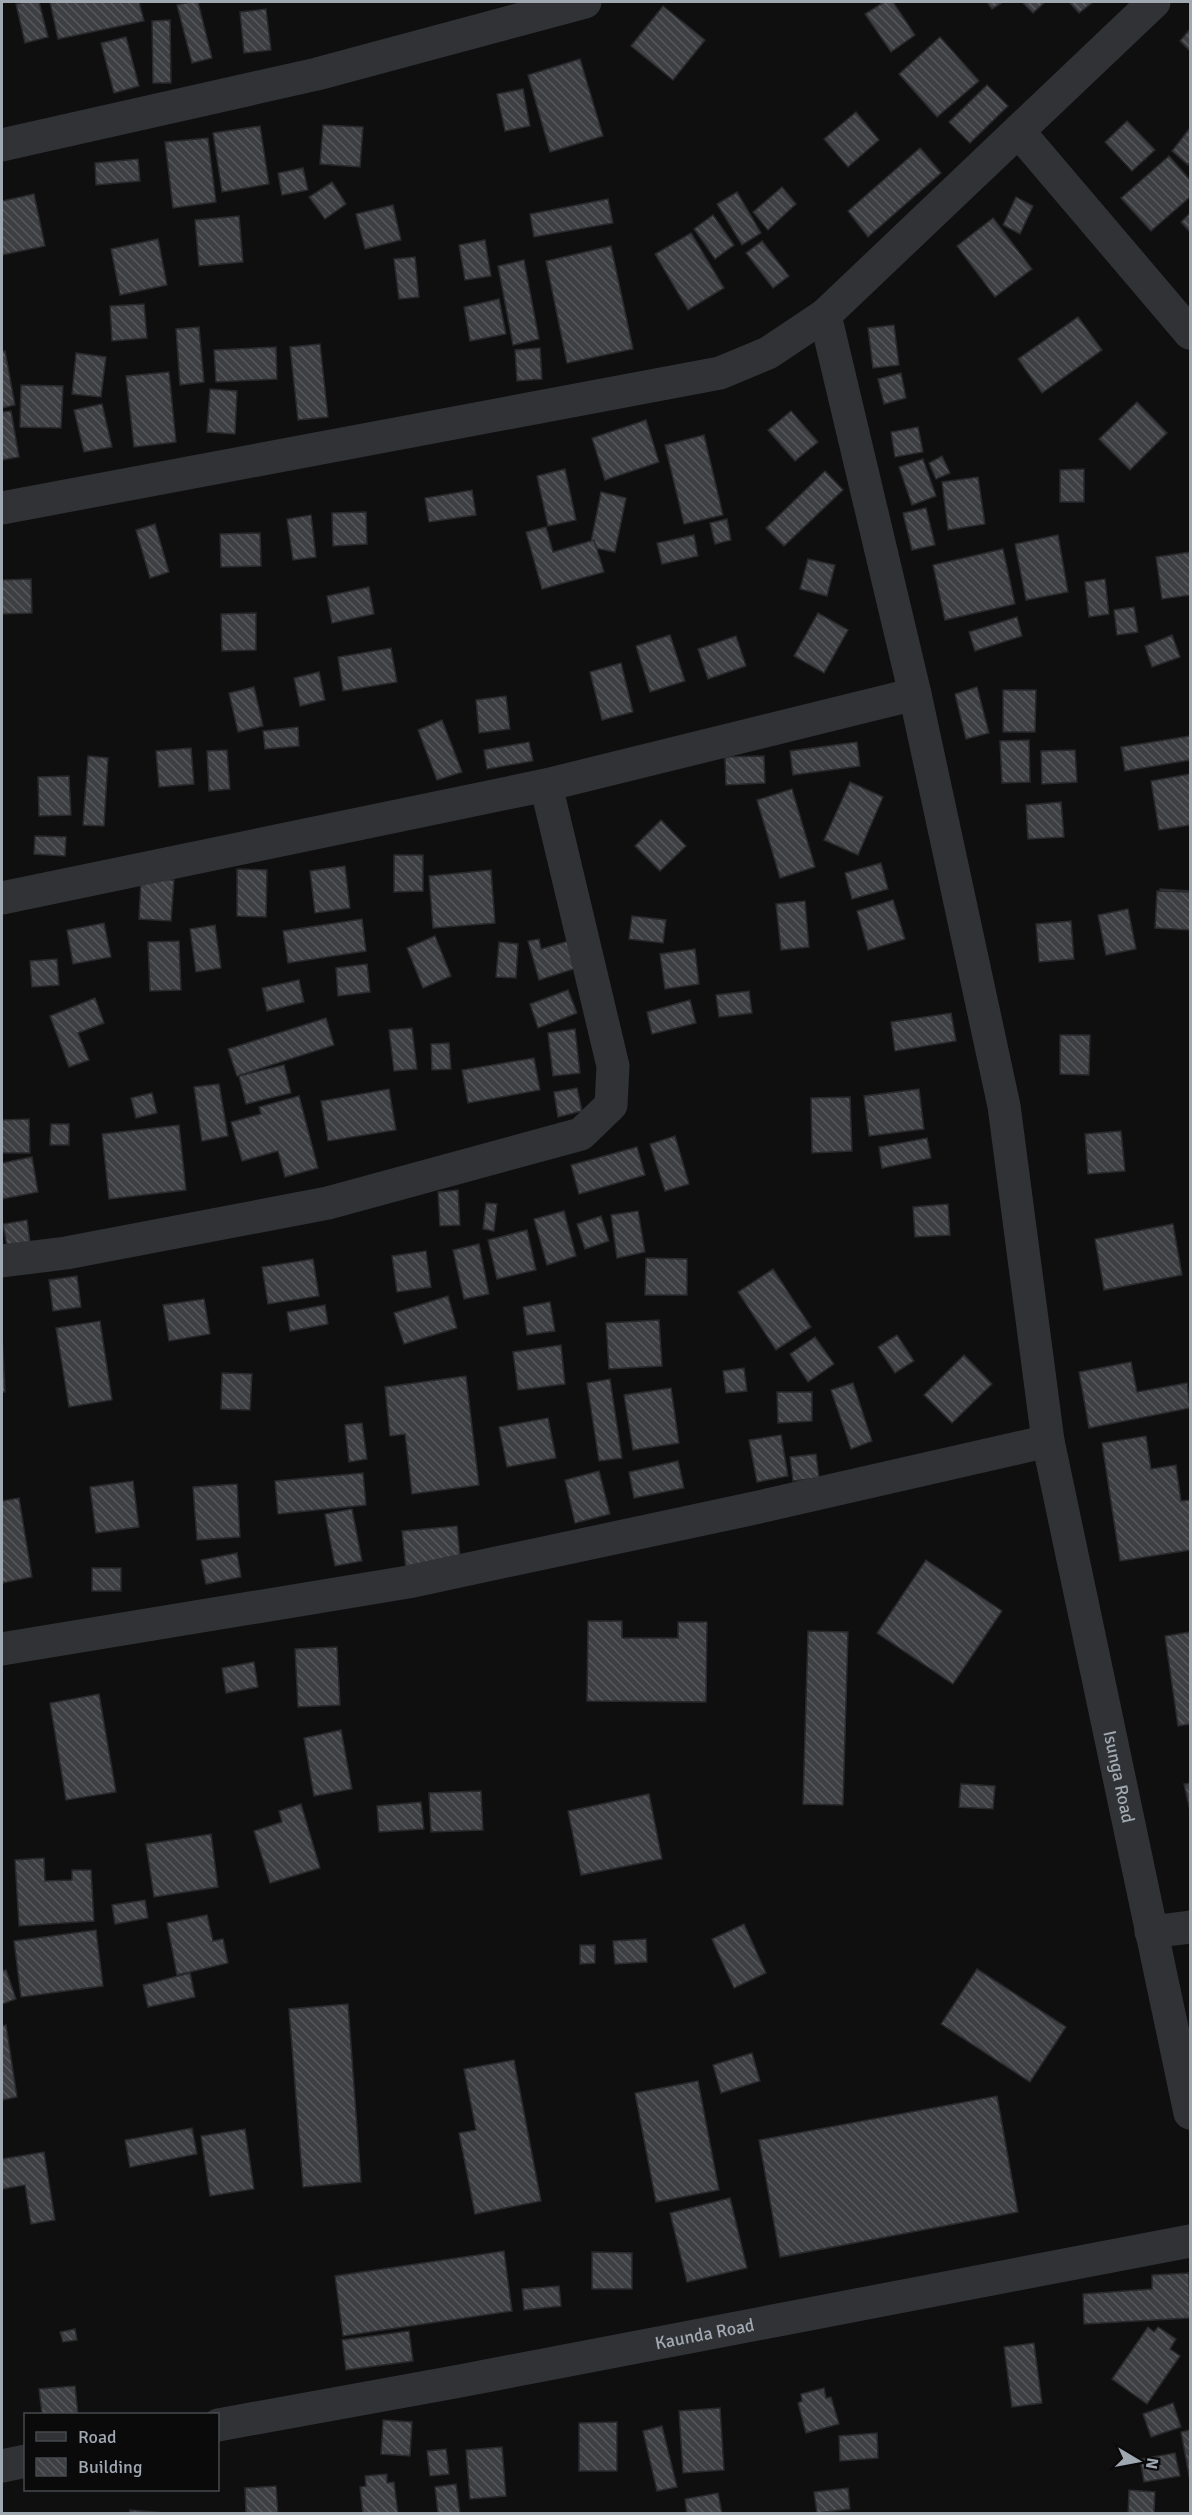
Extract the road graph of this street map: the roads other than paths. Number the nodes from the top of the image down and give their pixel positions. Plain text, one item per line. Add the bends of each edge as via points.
1 (585, 2) edge
2 (1154, 2) edge
3 (1018, 132) junction
4 (2, 145) edge
5 (825, 315) junction
6 (1191, 333) edge
7 (2, 508) edge
8 (915, 694) junction
9 (546, 785) junction
10 (2, 898) edge
11 (2, 1261) edge
12 (1048, 1441) junction
13 (2, 1649) edge
14 (1191, 1927) edge
15 (1151, 1932) junction
16 (1191, 2114) edge
17 (1191, 2241) edge
18 (219, 2425) edge
19 (24, 2461) edge
20 (2, 2466) edge

1 - 4 street via 317,74
2 - 3 street
3 - 5 street
3 - 6 street
5 - 7 street via 768,353 720,373
5 - 8 street, Isunga Road
8 - 9 street
8 - 12 street, Isunga Road via 1004,1106
9 - 10 street
9 - 11 street via 613,1066 611,1105 581,1134 328,1203 66,1253
12 - 13 street via 408,1582
12 - 15 street, Isunga Road
14 - 15 street
15 - 16 street, Isunga Road
17 - 18 street, Kaunda Road
19 - 20 street

